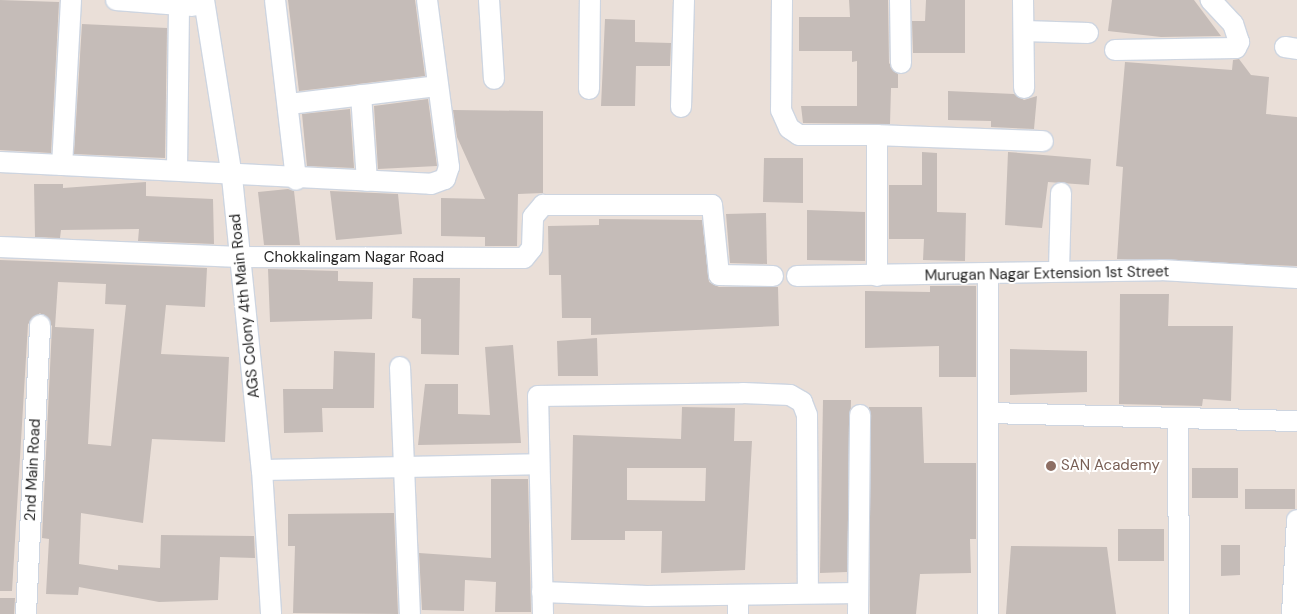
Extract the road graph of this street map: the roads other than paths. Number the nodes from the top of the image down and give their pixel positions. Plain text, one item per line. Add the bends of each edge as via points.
1 (71, 0) edge
2 (116, 0) edge
3 (275, 0) edge
4 (427, 0) edge
5 (489, 0) edge
6 (590, 0) edge
7 (684, 0) edge
8 (782, 0) edge
9 (900, 0) edge
10 (1023, 0) edge
11 (1211, 0) edge
12 (204, 3) edge
13 (179, 6) junction
14 (1024, 31) junction
15 (1088, 32) dead end
16 (1115, 50) dead end
17 (900, 63) dead end
18 (494, 79) dead end
19 (437, 86) junction
20 (1024, 88) dead end
21 (589, 89) dead end
22 (361, 95) junction
23 (289, 104) junction
24 (681, 106) dead end
25 (877, 135) junction
26 (1043, 141) dead end
27 (0, 162) edge
28 (62, 166) junction
29 (177, 170) junction
30 (232, 177) junction
31 (296, 180) junction
32 (367, 181) junction
33 (1061, 193) dead end
34 (0, 247) edge
35 (240, 257) junction
36 (1059, 271) junction
37 (988, 275) junction
38 (773, 276) dead end
39 (797, 276) dead end
40 (877, 276) junction
41 (1297, 278) edge
42 (40, 325) dead end
43 (400, 367) dead end
44 (988, 413) junction
45 (860, 415) dead end
46 (1178, 419) junction
47 (1297, 421) edge
48 (538, 464) junction
49 (404, 467) junction
50 (262, 470) junction
51 (1297, 520) edge
52 (542, 592) junction
53 (808, 593) junction
54 (858, 593) junction
55 (648, 605) edge
56 (738, 605) edge
57 (26, 614) edge
58 (271, 614) edge
59 (410, 614) edge
60 (543, 614) edge
61 (858, 614) edge
62 (988, 614) edge
63 (1179, 614) edge
64 (1292, 614) edge

1 - 28 street
2 - 13 street
3 - 23 street
4 - 19 street
5 - 18 street
6 - 21 street
7 - 24 street
8 - 25 street via 781,110 788,128 799,135
9 - 17 street
10 - 14 street
11 - 16 street via 1233,24 1239,42 1236,48
12 - 13 street
12 - 30 street, AGS Colony 4th Main Road
13 - 29 street
14 - 15 street
14 - 20 street
19 - 22 street
19 - 32 street via 449,167 445,179 431,184
22 - 23 street
22 - 32 street
23 - 31 street
25 - 26 street
25 - 40 street
27 - 28 street
28 - 29 street
29 - 30 street
30 - 31 street
30 - 35 street, AGS Colony 4th Main Road
31 - 32 street
33 - 36 street
34 - 35 street, Chokkalingam Nagar Road
35 - 38 street, Chokkalingam Nagar Road via 528,257 533,217 543,205 712,205 719,275
35 - 50 street, AGS Colony 4th Main Road
36 - 37 street, Murugan Nagar Extension 1st Street
36 - 41 street, Murugan Nagar Extension 1st Street via 1161,270
37 - 40 street, Murugan Nagar Extension 1st Street
37 - 44 street
39 - 40 street, Murugan Nagar Extension 1st Street
42 - 57 street, 2nd Main Road
43 - 49 street
44 - 46 street
44 - 62 street
45 - 54 street
46 - 47 street
46 - 63 street
48 - 49 street
48 - 52 street
48 - 53 street via 538,396 790,395 802,402 807,414
49 - 50 street
49 - 59 street
50 - 58 street, AGS Colony 4th Main Road
51 - 64 street
52 - 55 street
52 - 60 street
53 - 54 street
53 - 56 street
54 - 61 street
55 - 56 street

